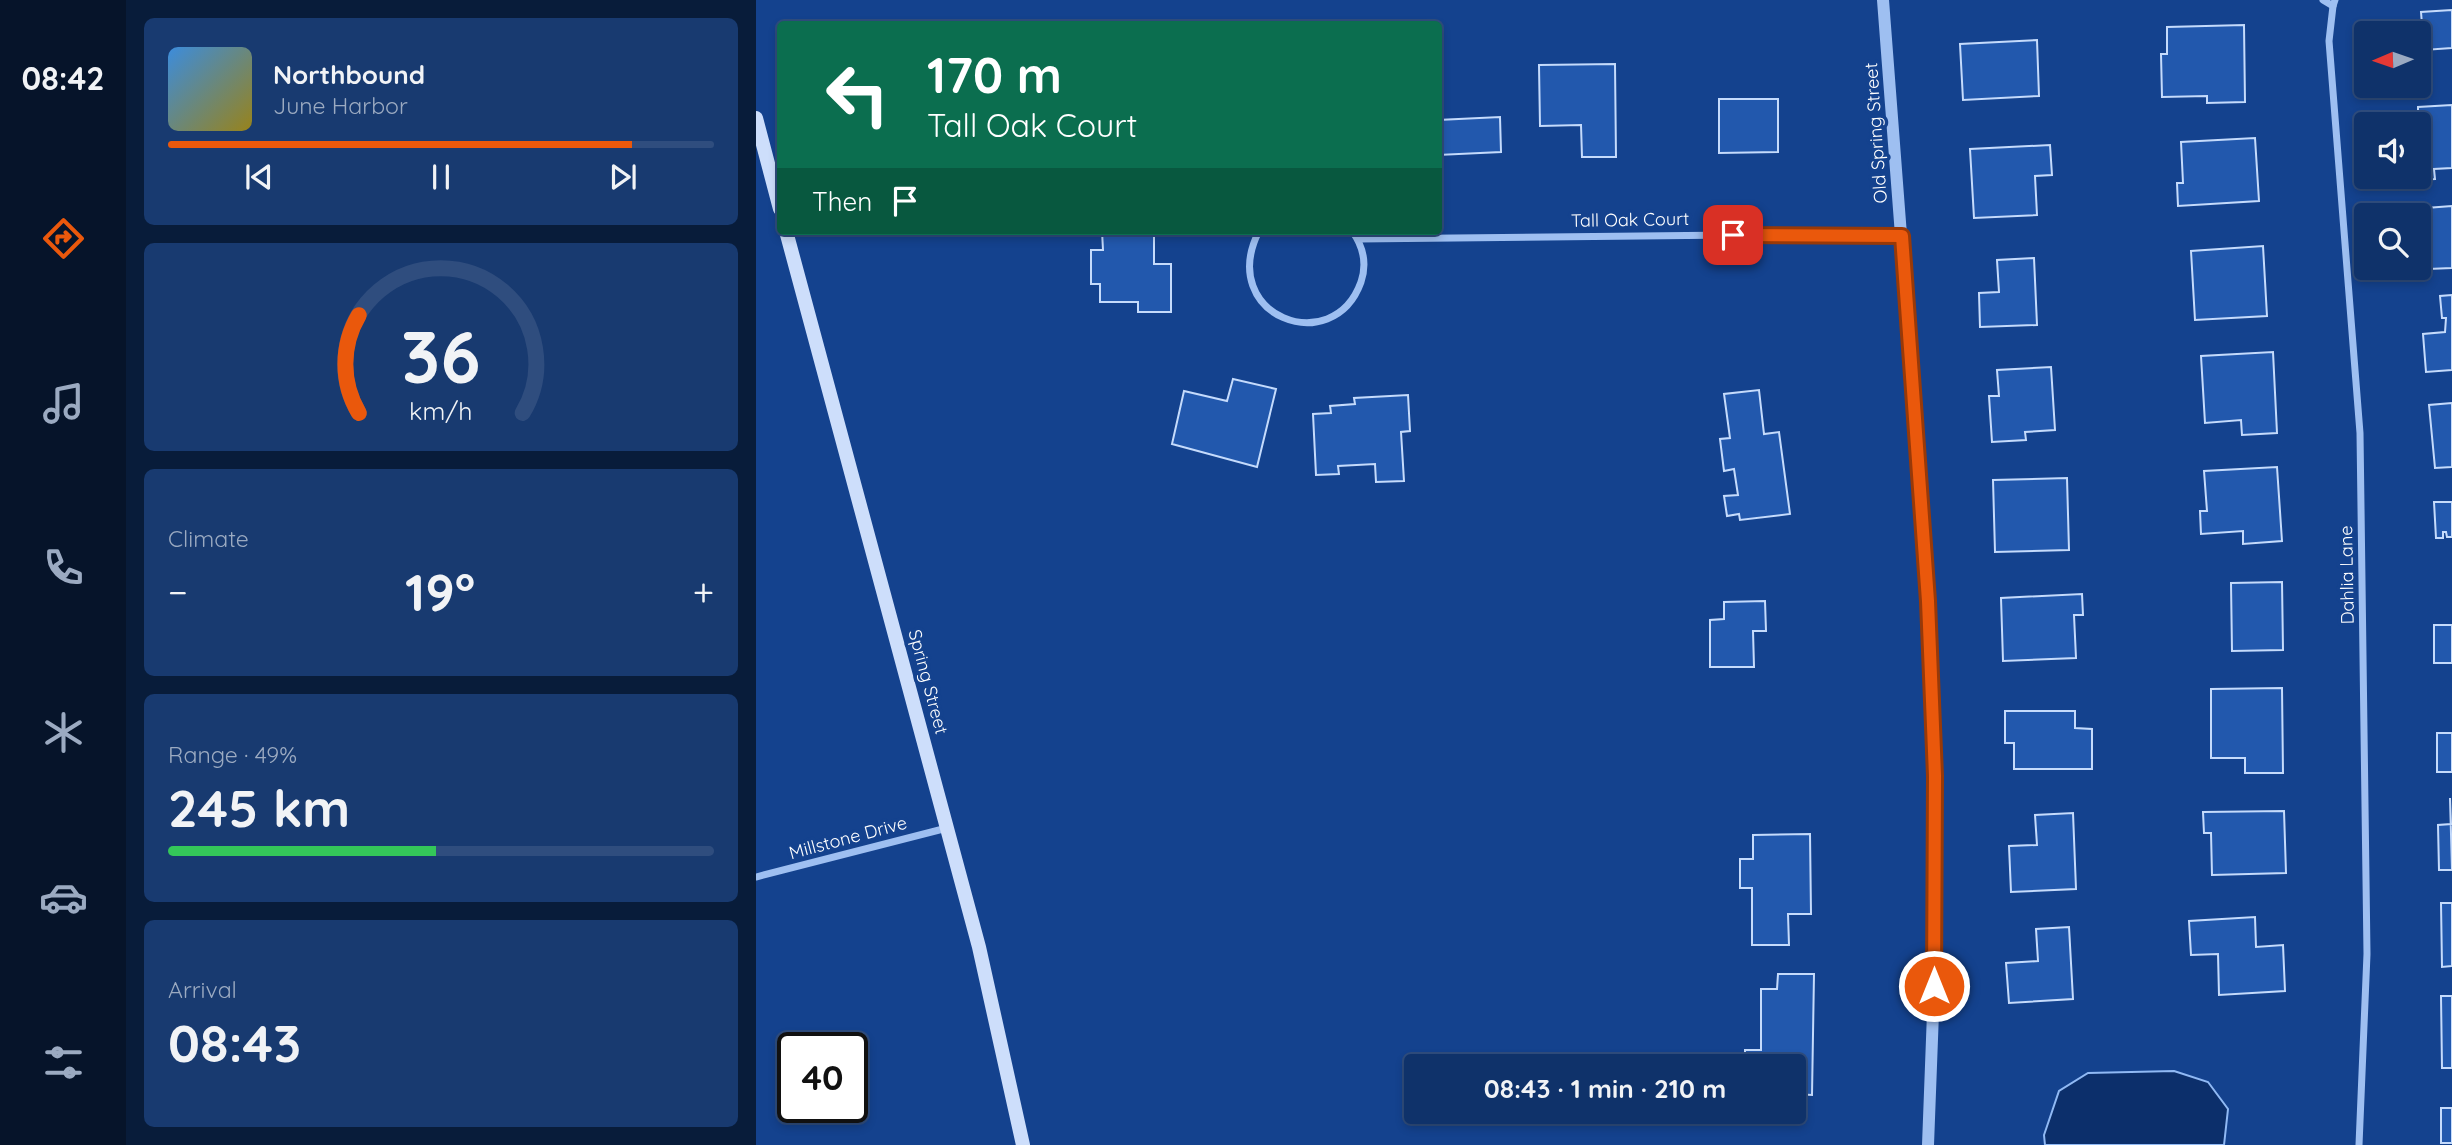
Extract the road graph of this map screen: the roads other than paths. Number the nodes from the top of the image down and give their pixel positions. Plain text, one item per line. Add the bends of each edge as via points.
1 (1883, 0) edge
2 (2323, 0) edge
3 (2334, 3) edge
4 (756, 118) edge
5 (777, 198) edge
6 (787, 235) edge
7 (1257, 235) edge
8 (1355, 235) edge
9 (1902, 236) junction
10 (1358, 239) junction
11 (947, 828) junction
12 (756, 877) edge
13 (1023, 1145) edge
14 (1928, 1145) edge
15 (2359, 1145) edge

1 - 9 street, Old Spring Street
2 - 3 street
3 - 15 street, Dahlia Lane via 2329,41 2360,433 2367,954
4 - 5 main road
6 - 11 main road, Spring Street
7 - 10 street via 1248,270 1253,289 1264,306 1296,322 1332,317 1357,292 1364,257
8 - 10 street
9 - 10 street, Tall Oak Court
9 - 14 street, Old Spring Street via 1928,601 1935,776
11 - 12 street, Millstone Drive
11 - 13 main road, Spring Street

